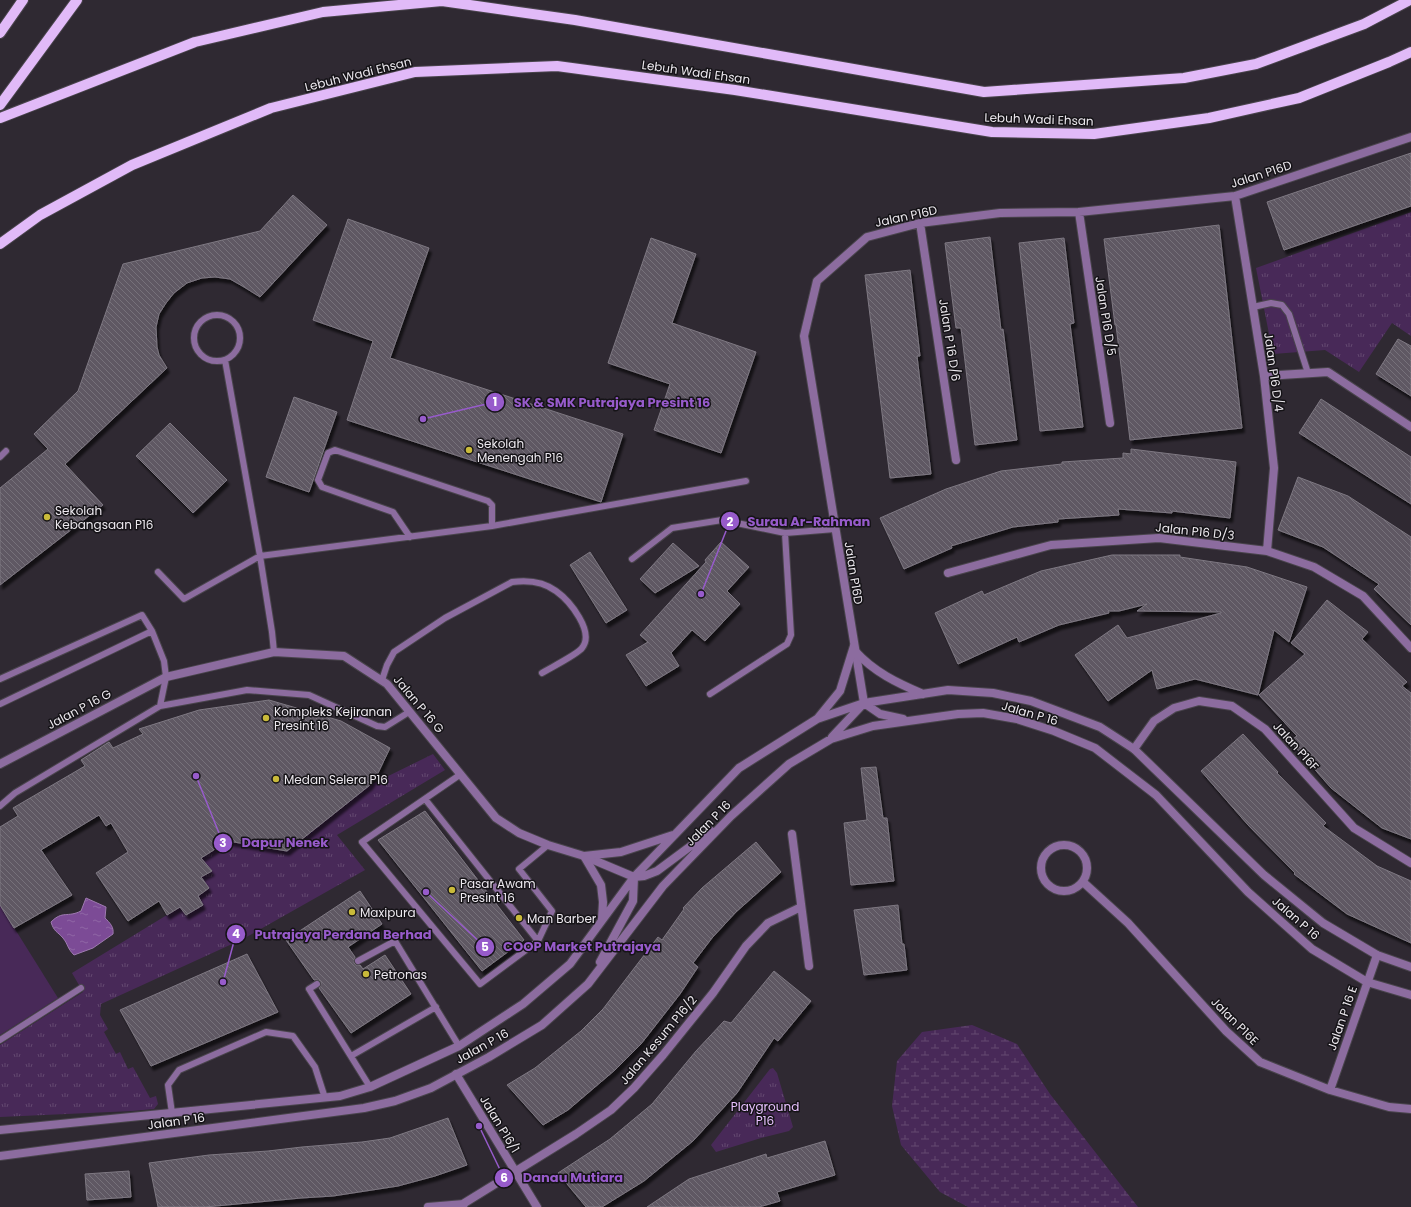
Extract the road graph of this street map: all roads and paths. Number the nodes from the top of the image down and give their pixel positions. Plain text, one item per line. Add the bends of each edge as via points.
1 (23, 0) edge
2 (77, 0) edge
3 (1410, 0) edge
4 (0, 33) edge
5 (1411, 52) edge
6 (0, 105) edge
7 (0, 118) edge
8 (1411, 137) edge
9 (1235, 196) junction
10 (1079, 212) junction
11 (920, 223) junction
12 (0, 244) edge
13 (1253, 307) junction
14 (225, 360) junction
15 (1308, 373) junction
16 (1264, 376) junction
17 (1110, 423) dead end
18 (1411, 428) edge
19 (6, 451) dead end
20 (0, 457) edge
21 (956, 460) dead end
22 (746, 481) dead end
23 (492, 526) junction
24 (835, 529) junction
25 (785, 533) junction
26 (410, 537) junction
27 (1268, 551) junction
28 (260, 556) junction
29 (632, 559) dead end
30 (158, 572) dead end
31 (948, 573) dead end
32 (152, 631) junction
33 (1411, 648) edge
34 (855, 649) junction
35 (274, 652) junction
36 (542, 673) dead end
37 (166, 677) junction
38 (0, 679) edge
39 (382, 680) junction
40 (710, 694) dead end
41 (923, 694) junction
42 (864, 703) junction
43 (0, 704) edge
44 (160, 706) junction
45 (409, 712) junction
46 (817, 719) junction
47 (912, 720) junction
48 (831, 739) junction
49 (1134, 749) junction
50 (0, 764) edge
51 (461, 774) junction
52 (425, 799) junction
53 (0, 806) edge
54 (731, 816) junction
55 (675, 834) junction
56 (792, 834) dead end
57 (548, 845) junction
58 (584, 856) junction
59 (1411, 864) edge
60 (634, 877) junction
61 (1083, 882) junction
62 (802, 907) junction
63 (602, 920) junction
64 (538, 941) junction
65 (1378, 955) junction
66 (358, 961) dead end
67 (809, 966) dead end
68 (1411, 967) edge
69 (1367, 982) junction
70 (317, 984) dead end
71 (588, 984) junction
72 (80, 988) dead end
73 (1411, 995) edge
74 (436, 1007) junction
75 (0, 1040) edge
76 (459, 1046) junction
77 (351, 1056) junction
78 (456, 1074) junction
79 (370, 1087) junction
80 (1330, 1090) junction
81 (325, 1098) junction
82 (1411, 1109) edge
83 (172, 1113) junction
84 (0, 1130) edge
85 (0, 1156) edge
86 (515, 1172) junction
87 (461, 1205) edge
88 (428, 1207) edge
89 (537, 1207) edge

1 - 4 main road
2 - 6 main road
3 - 7 main road via 1364,24 1256,64 1184,78 984,92 575,20 442,1 323,12 195,42
5 - 12 main road, Lebuh Wadi Ehsan via 1299,98 1209,118 1094,134 992,132 735,90 558,66 415,72 271,108 132,165 40,215
8 - 9 street, Jalan P16D
9 - 10 street, Jalan P16D
9 - 13 street, Jalan P16 D/4
10 - 11 street, Jalan P16D via 1000,213
10 - 17 street, Jalan P16 D/5
11 - 21 street, Jalan P 16 D/6
11 - 24 street, Jalan P16D via 867,237 817,281 804,336
13 - 15 lane via 1271,303 1282,305 1289,314
13 - 16 street, Jalan P16 D/4
14 - 14 lane via 210,360 198,352 195,346 194,332 208,316 230,318 238,330 240,337 236,351
14 - 28 lane
15 - 16 street
15 - 18 street via 1328,372
16 - 27 street, Jalan P16 D/4 via 1274,468
19 - 20 lane
22 - 23 lane
23 - 26 lane
23 - 26 lane via 492,505 488,500 336,450 328,453 318,480 322,487 393,512
24 - 25 lane
24 - 34 street, Jalan P16D
25 - 29 lane via 722,520 672,528
25 - 40 lane via 791,635 787,644
26 - 28 lane
27 - 31 street, Jalan P16 D/3 via 1158,538 1051,545
27 - 33 street, Jalan P16 D/3 via 1314,567 1363,596
28 - 30 lane via 184,599
28 - 35 lane
32 - 37 lane via 164,661
32 - 38 lane via 142,615
32 - 43 lane
34 - 41 street via 872,668 894,682
34 - 42 street, Jalan P16D
34 - 46 street via 840,691
35 - 37 street, Jalan P 16 G
35 - 39 street, Jalan P 16 G via 344,656
36 - 39 lane via 582,649 586,642 585,631 576,611 556,591 524,580 512,582 445,618 394,652
37 - 44 lane
37 - 50 street, Jalan P 16 G
39 - 45 street, Jalan P 16 G
41 - 42 street, Jalan P 16
41 - 49 street, Jalan P 16 via 948,690 993,693 1031,701 1100,727
42 - 46 street, Jalan P 16
42 - 47 street via 880,714
42 - 48 street
44 - 45 lane via 247,690 308,695 377,726 385,727
44 - 53 lane via 15,793
45 - 51 street, Jalan P 16 G
46 - 55 street, Jalan P 16 via 739,768
47 - 48 street, Jalan P 16 via 873,726
47 - 69 street, Jalan P 16 via 983,713 1017,719 1096,748 1156,795 1248,892 1312,948
48 - 54 street, Jalan P 16 via 789,764
49 - 59 street, Jalan P16F via 1154,721 1174,708 1199,701 1232,706 1265,729 1354,828
49 - 65 street, Jalan P 16 via 1264,875 1323,923
51 - 52 lane
51 - 57 street, Jalan P 16 G via 496,818 519,833
52 - 64 lane
52 - 64 lane via 362,842 480,984
54 - 60 street via 657,871
54 - 71 street, Jalan P 16 via 663,886
55 - 58 street via 621,852
55 - 60 street, Jalan P 16
56 - 62 street
57 - 58 street, Jalan P 16 G
57 - 64 lane via 519,869 552,911
58 - 60 street, Jalan P 16 G
58 - 63 street via 601,885
60 - 63 street, Jalan P 16
60 - 71 street via 633,901
61 - 61 street via 1070,891 1054,889 1047,884 1042,873 1045,854 1057,846 1065,845 1078,849 1087,861 1087,876
61 - 80 street, Jalan P16E via 1128,923 1226,1032 1260,1062
62 - 67 street
62 - 86 street, Jalan Kesum P16/2 via 768,923 746,946 713,993 663,1055 612,1110
63 - 76 street, Jalan P 16 via 570,964 523,1004
65 - 68 street, Jalan P 16
65 - 69 street, Jalan P 16 E
66 - 74 lane via 395,941
69 - 73 street, Jalan P 16
69 - 80 street, Jalan P 16 E
70 - 77 lane via 309,989
71 - 78 street, Jalan P 16 via 542,1025
72 - 75 lane
74 - 76 lane
74 - 77 lane
76 - 79 street, Jalan P 16
77 - 79 lane
78 - 85 street, Jalan P 16 via 431,1088 395,1101 364,1108
78 - 86 street, Jalan P16/1
79 - 81 street, Jalan P 16
80 - 82 street, Jalan P16E via 1388,1108
81 - 83 street, Jalan P 16
81 - 83 lane via 315,1067 293,1036 266,1032 179,1070 168,1085
83 - 84 street, Jalan P 16
86 - 87 street, Jalan Kesum P16/2
86 - 89 street, Jalan P16/1
87 - 88 street

